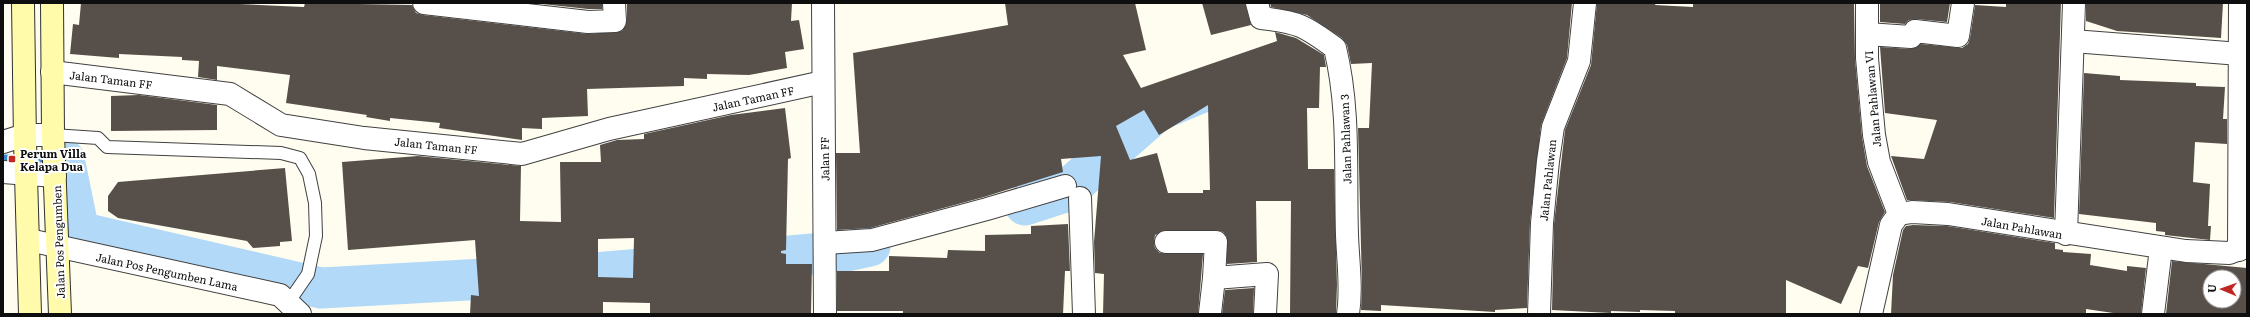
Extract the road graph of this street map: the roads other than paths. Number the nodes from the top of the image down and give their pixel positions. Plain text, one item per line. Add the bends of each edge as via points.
1 (23, 3) edge
2 (52, 3) edge
3 (424, 3) edge
4 (614, 3) edge
5 (823, 3) edge
6 (1585, 3) edge
7 (1868, 3) edge
8 (1963, 3) edge
9 (2074, 3) edge
10 (2240, 3) edge
11 (510, 7) edge
12 (1259, 10) edge
13 (1867, 34) junction
14 (2073, 41) junction
15 (2240, 54) junction
16 (52, 72) junction
17 (823, 82) junction
18 (25, 138) junction
19 (53, 138) junction
20 (3, 142) edge
21 (27, 169) junction
22 (55, 170) junction
23 (3, 172) edge
24 (1899, 214) junction
25 (2066, 234) junction
26 (29, 240) junction
27 (1166, 242) dead end
28 (59, 248) junction
29 (2161, 248) junction
30 (2243, 248) edge
31 (825, 253) junction
32 (1214, 278) junction
33 (295, 302) edge
34 (1210, 313) dead end
35 (30, 314) edge
36 (60, 314) edge
37 (825, 314) edge
38 (1084, 314) edge
39 (1266, 314) edge
40 (1348, 314) edge
41 (1539, 314) edge
42 (1871, 314) edge
43 (2153, 314) edge

1 - 18 main road
2 - 16 main road, Jalan Pos Pengumben
3 - 11 street
4 - 11 street via 615,20 588,22
5 - 17 street, Jalan FF
6 - 41 street, Jalan Pahlawan via 1579,61 1554,126 1548,161 1542,223
7 - 13 street, Jalan Pahlawan VI
8 - 13 street via 1958,36 1915,31 1911,37
9 - 14 street
10 - 15 street
12 - 40 street, Jalan Pahlawan 3 via 1306,26 1336,48 1342,77 1347,169 1347,235 1351,297
13 - 24 street, Jalan Pahlawan VI via 1874,135 1879,162
14 - 15 street
14 - 25 street
15 - 30 street
16 - 17 street, Jalan Taman FF via 230,94 281,125 364,138 522,154 609,129
16 - 19 main road, Jalan Pos Pengumben
17 - 31 street, Jalan FF
18 - 19 street
18 - 20 street
18 - 21 main road
19 - 22 main road, Jalan Pos Pengumben
19 - 33 lane via 98,138 107,147 281,153 300,158 309,174 316,203 316,236 308,274
21 - 22 street
21 - 23 street
21 - 26 main road
22 - 28 main road, Jalan Pos Pengumben
24 - 25 street, Jalan Pahlawan via 1948,214
24 - 42 street via 1891,225
25 - 29 street, Jalan Pahlawan
26 - 28 street, Jalan Pos Pengumben Lama
26 - 35 main road
27 - 32 street via 1216,242
28 - 33 street, Jalan Pos Pengumben Lama via 280,295
28 - 36 main road, Jalan Pos Pengumben
29 - 30 street, Jalan Pahlawan via 2229,253
29 - 43 street
31 - 37 street, Jalan FF
31 - 38 street via 987,209 1072,192
32 - 34 street
32 - 39 street via 1266,274

